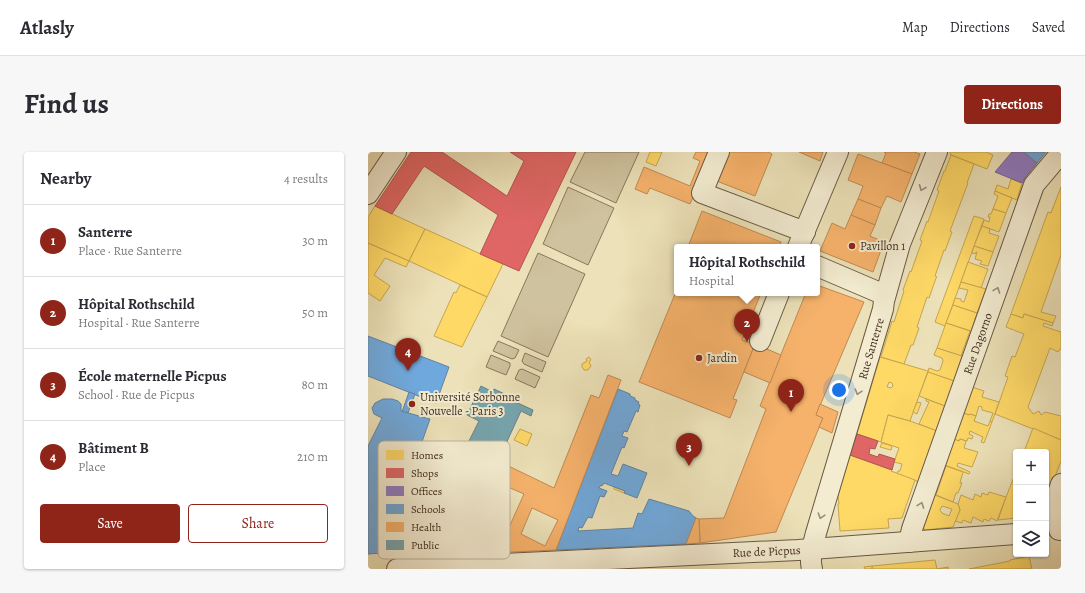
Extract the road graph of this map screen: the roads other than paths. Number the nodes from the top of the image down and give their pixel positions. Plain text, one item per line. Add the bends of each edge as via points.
1 (396, 152) edge
2 (719, 152) edge
3 (838, 152) edge
4 (937, 152) edge
5 (1061, 153) edge
6 (368, 194) edge
7 (802, 240) edge
8 (820, 267) edge
9 (885, 295) junction
10 (778, 296) edge
11 (760, 341) dead end
12 (1061, 484) edge
13 (1055, 531) edge
14 (1013, 534) edge
15 (909, 542) junction
16 (812, 549) junction
17 (547, 565) edge
18 (397, 569) edge
19 (812, 569) edge

1 - 6 street
2 - 7 street via 702,192
3 - 7 street
4 -> 9 street, Rue Santerre via 900,244
15 -> 5 street, Rue Dagorno via 1034,185
8 - 9 street
9 -> 16 street, Rue Santerre
10 - 11 street
12 - 13 street
14 - 15 street, Rue de Picpus
15 - 16 street, Rue de Picpus
16 - 17 street, Rue de Picpus
16 - 19 street, Rue Santerre
17 - 18 street, Rue de Picpus

